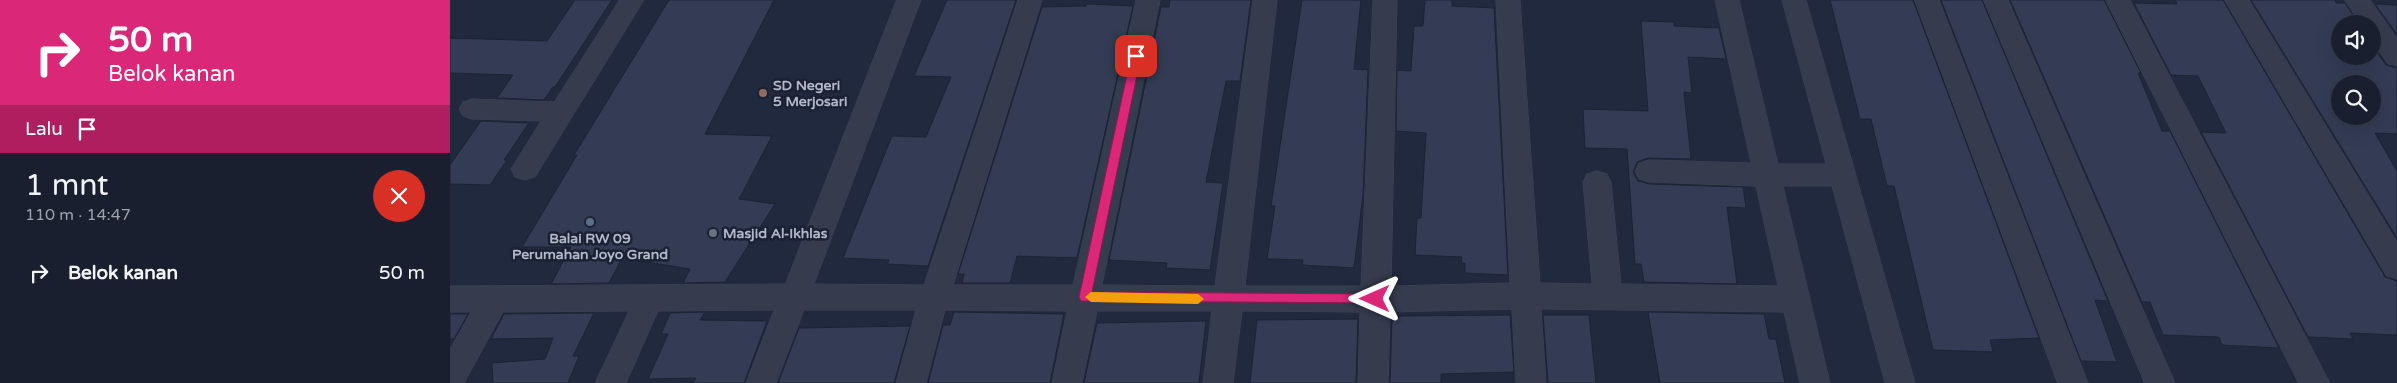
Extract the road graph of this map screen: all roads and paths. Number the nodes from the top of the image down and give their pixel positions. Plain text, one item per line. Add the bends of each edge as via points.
1 (632, 0) edge
2 (909, 0) edge
3 (1030, 0) edge
4 (1148, 0) edge
5 (1265, 0) edge
6 (1385, 0) edge
7 (1508, 0) edge
8 (1727, 0) edge
9 (1794, 0) edge
10 (1927, 0) edge
11 (1996, 0) edge
12 (2118, 0) edge
13 (2238, 0) edge
14 (2357, 0) edge
15 (2397, 57) edge
16 (472, 109) dead end
17 (560, 112) junction
18 (525, 169) dead end
19 (1649, 171) dead end
20 (1769, 175) junction
21 (1843, 175) junction
22 (1597, 182) dead end
23 (2397, 268) edge
24 (1526, 296) junction
25 (1608, 296) junction
26 (794, 297) junction
27 (1085, 297) junction
28 (934, 298) junction
29 (450, 299) edge
30 (494, 299) junction
31 (650, 299) junction
32 (1375, 299) junction
33 (1796, 299) junction
34 (1229, 300) junction
35 (450, 378) edge
36 (610, 383) edge
37 (761, 383) edge
38 (911, 383) edge
39 (1068, 383) edge
40 (1218, 383) edge
41 (1373, 383) edge
42 (1531, 383) edge
43 (1815, 383) edge
44 (1900, 383) edge
45 (2073, 383) edge
46 (2160, 383) edge
47 (2315, 383) edge

1 - 17 street
2 - 26 street
3 - 28 street
4 - 27 street
5 - 34 street
6 - 32 street
7 - 24 street
8 - 20 street
9 - 21 street
10 - 45 street
11 - 46 street
12 - 47 street
13 - 23 street
14 - 15 street
16 - 17 street
17 - 18 street
19 - 20 street
20 - 21 street
20 - 33 street
21 - 44 street
22 - 25 street
24 - 25 street
24 - 32 street
24 - 42 street
25 - 33 street
26 - 28 street
26 - 31 street
26 - 37 street
27 - 28 street
27 - 34 street
27 - 39 street
28 - 38 street
29 - 30 street
30 - 31 street
30 - 35 street
31 - 36 street
32 - 34 street
32 - 41 street
33 - 43 street
34 - 40 street

